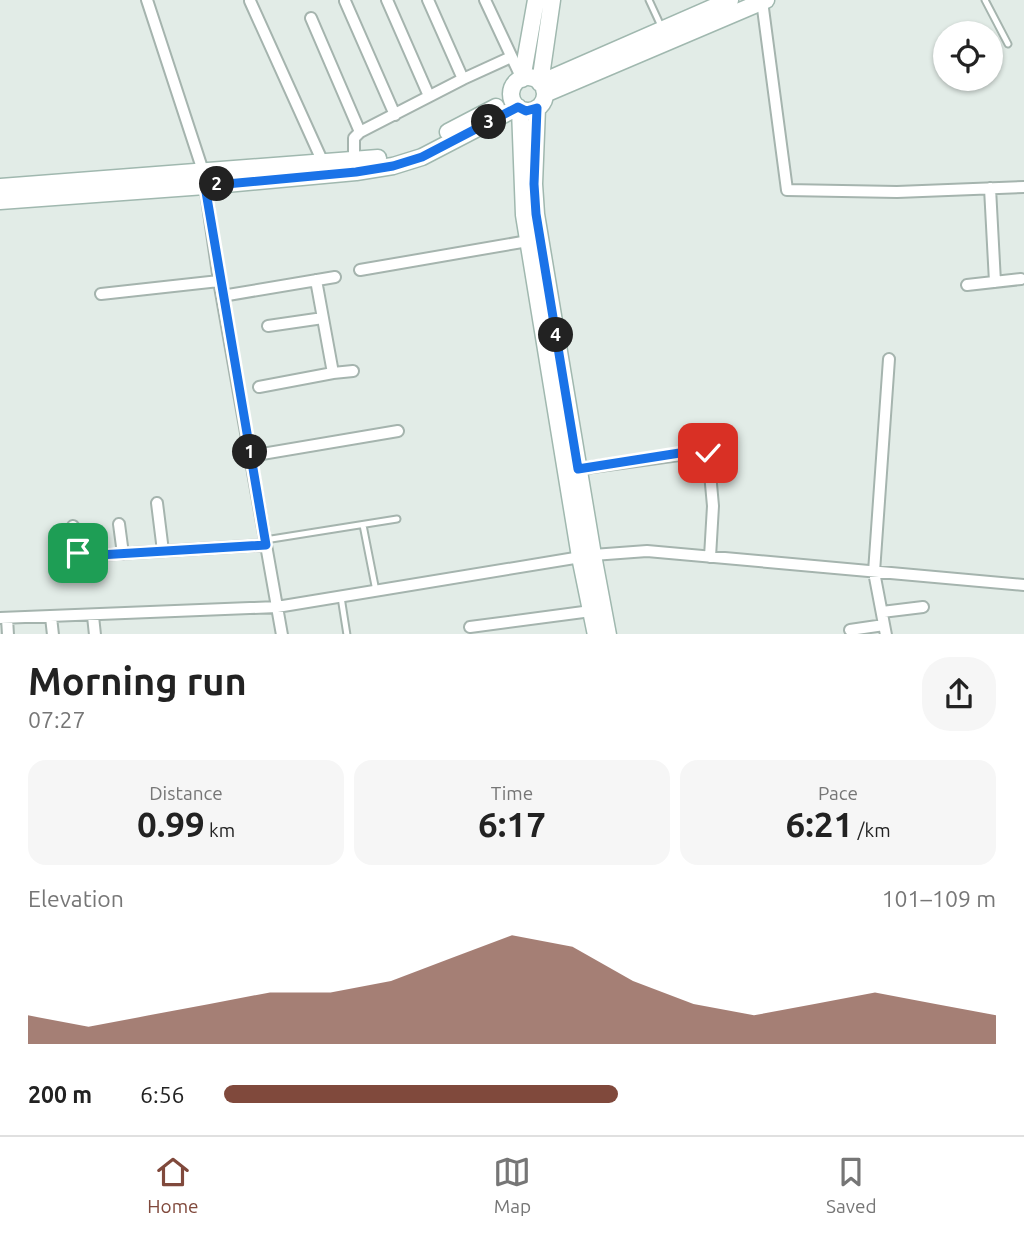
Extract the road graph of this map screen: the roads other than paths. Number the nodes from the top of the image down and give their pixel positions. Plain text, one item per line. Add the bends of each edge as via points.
1 (146, 0) edge
2 (387, 0) edge
3 (428, 0) edge
4 (485, 0) edge
5 (536, 0) edge
6 (552, 0) edge
7 (649, 0) edge
8 (730, 0) edge
9 (985, 0) edge
10 (250, 1) edge
11 (345, 1) edge
12 (764, 1) edge
13 (311, 18) dead end
14 (662, 29) junction
15 (1008, 44) dead end
16 (512, 57) junction
17 (463, 79) junction
18 (522, 79) junction
19 (541, 95) junction
20 (429, 96) junction
21 (517, 105) junction
22 (395, 114) junction
23 (360, 132) junction
24 (354, 160) junction
25 (326, 168) junction
26 (204, 178) junction
27 (0, 187) edge
28 (1024, 187) edge
29 (990, 188) junction
30 (0, 201) edge
31 (528, 241) junction
32 (360, 270) dead end
33 (335, 277) dead end
34 (1021, 279) dead end
35 (316, 280) junction
36 (219, 281) junction
37 (995, 282) junction
38 (967, 285) dead end
39 (101, 294) dead end
40 (222, 296) junction
41 (323, 318) junction
42 (268, 326) dead end
43 (889, 359) dead end
44 (354, 370) dead end
45 (333, 373) junction
46 (259, 387) dead end
47 (398, 431) dead end
48 (250, 456) junction
49 (578, 469) junction
50 (157, 503) dead end
51 (397, 519) dead end
52 (120, 524) dead end
53 (363, 525) junction
54 (73, 526) dead end
55 (266, 542) junction
56 (163, 551) junction
57 (123, 554) junction
58 (586, 556) junction
59 (710, 557) junction
60 (874, 572) junction
61 (1024, 585) edge
62 (376, 590) junction
63 (341, 597) junction
64 (277, 607) junction
65 (923, 607) dead end
66 (591, 611) junction
67 (882, 612) junction
68 (93, 615) junction
69 (51, 617) junction
70 (3, 618) edge
71 (470, 627) dead end
72 (850, 630) dead end
73 (885, 630) edge
74 (53, 634) edge
75 (95, 634) edge
76 (282, 634) edge
77 (347, 634) edge
78 (596, 634) edge
79 (608, 634) edge

1 - 26 street
2 - 20 street
3 - 17 street
4 - 16 street
5 - 18 street
6 - 19 street
7 - 14 lane
8 - 14 street
9 - 15 lane
10 - 25 street
11 - 22 street
12 - 19 street
12 - 29 street via 787,190
13 - 23 street
14 - 19 street
16 - 17 street
16 - 18 street
17 - 20 street
18 - 19 street via 529,78
18 - 21 street via 513,86
19 - 21 street via 532,111
19 - 49 street via 536,214
20 - 22 street
21 - 24 street via 392,156
21 - 25 street via 422,157 393,166
21 - 31 street
22 - 23 street
23 - 24 street via 354,138
24 - 25 street
25 - 26 street
26 - 27 street
26 - 30 street
26 - 36 street
28 - 29 street
29 - 37 street
31 - 32 street
31 - 58 street
33 - 35 street
34 - 37 street
35 - 40 street
35 - 41 street
36 - 39 street
36 - 40 street
37 - 38 street
40 - 48 street
41 - 42 street
41 - 45 street
43 - 60 street
44 - 45 street
45 - 46 street
47 - 48 street
48 - 55 street
49 - 58 street
49 - 59 street via 708,451 713,506
50 - 56 street
51 - 53 lane
52 - 57 street
53 - 55 lane
53 - 62 lane
54 - 57 street via 75,547 83,556
55 - 56 street
55 - 64 street
56 - 57 street
58 - 59 street via 647,551
58 - 62 street
58 - 66 street
58 - 79 street
59 - 60 street
60 - 61 street
60 - 67 street
62 - 63 street
63 - 64 street
63 - 77 lane
64 - 68 street
64 - 76 street
65 - 67 street
66 - 71 street
66 - 78 street
67 - 73 street
68 - 69 street
68 - 75 street
69 - 70 street
69 - 74 street
72 - 73 street

